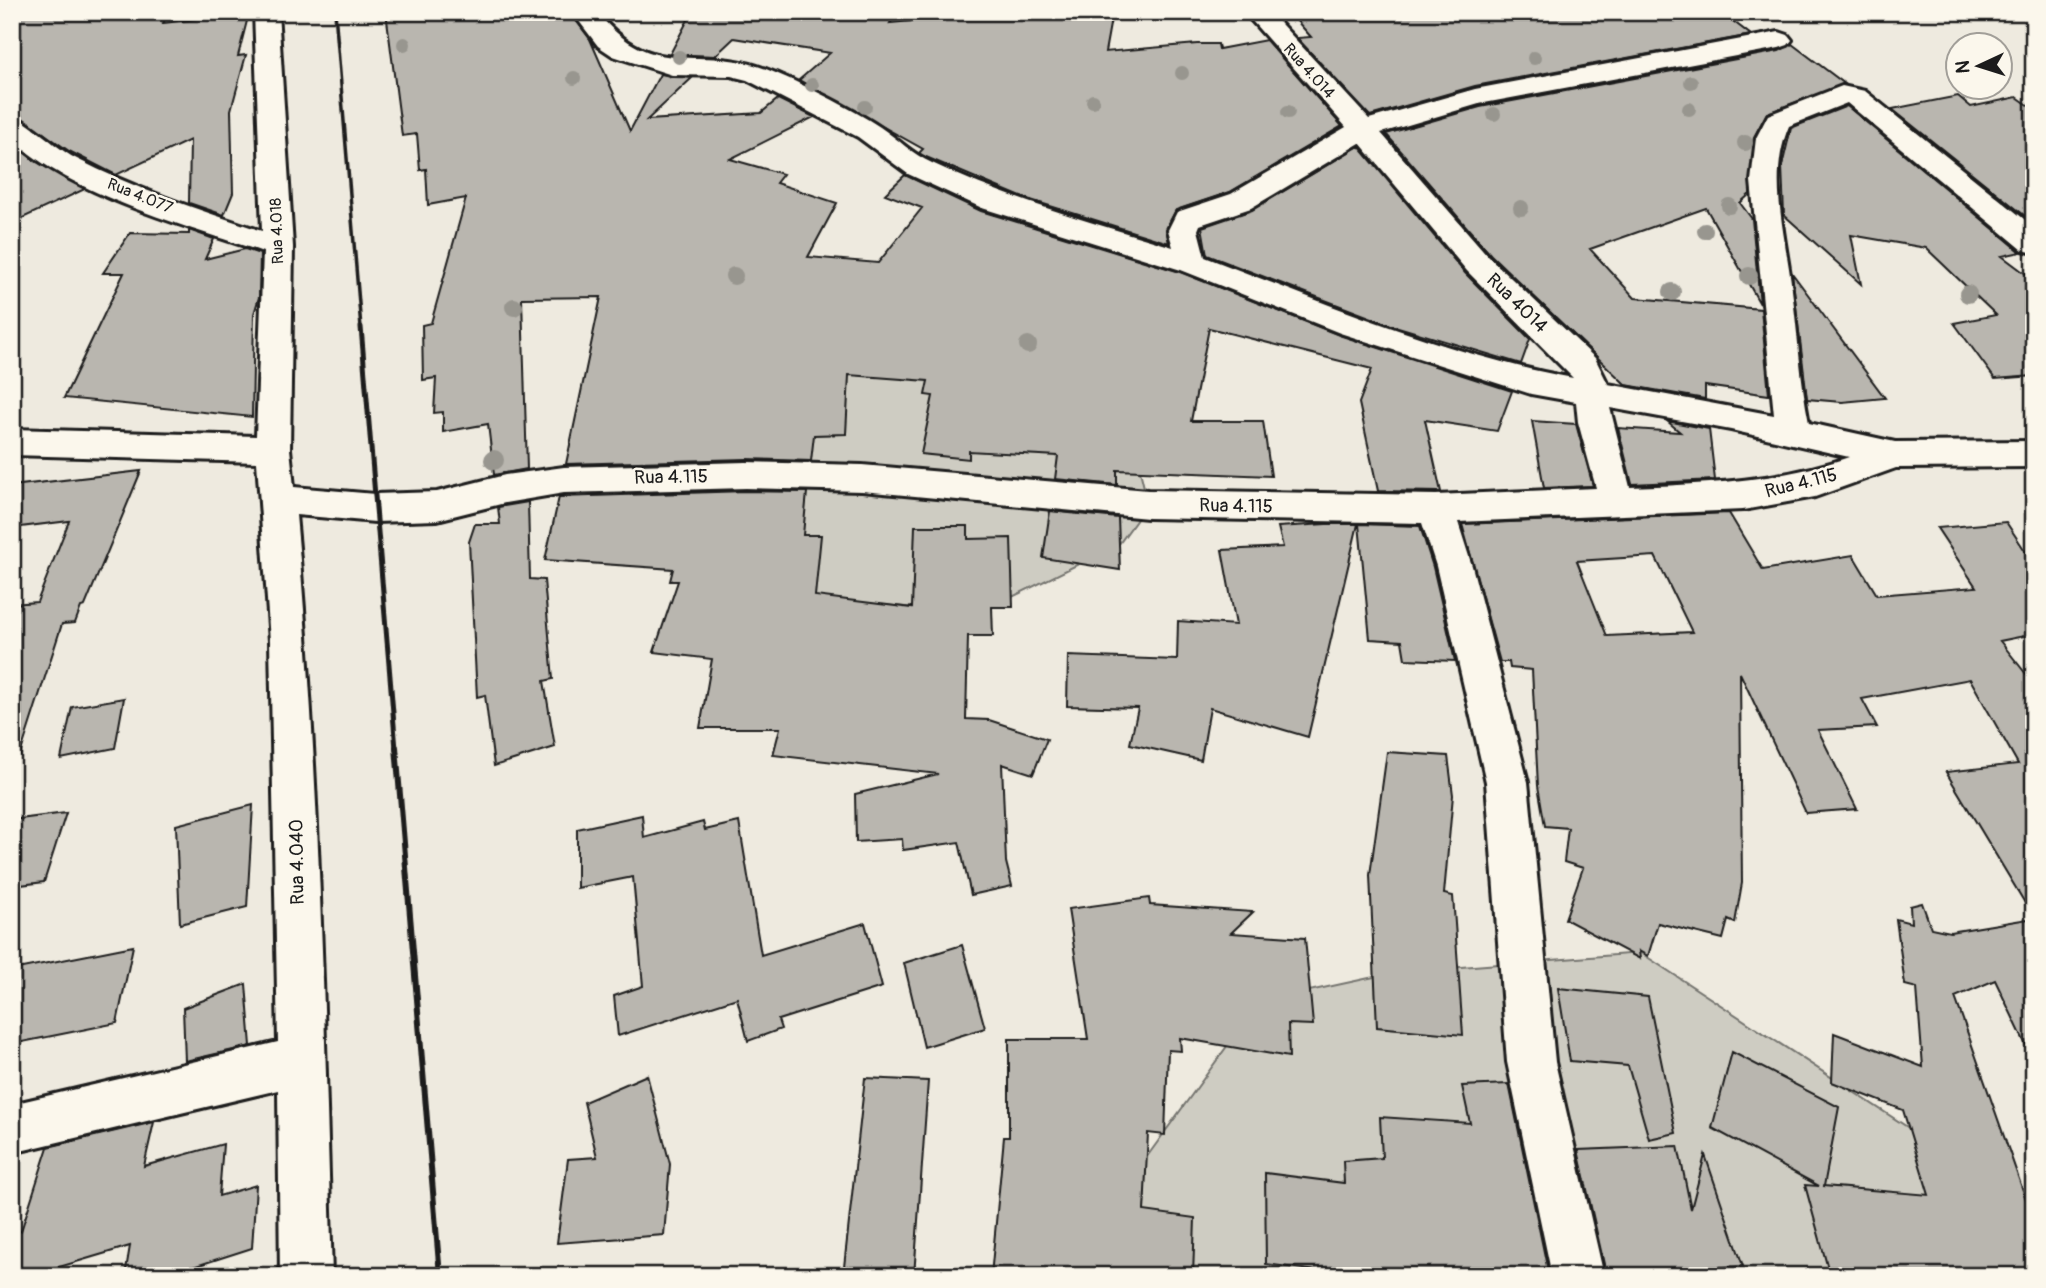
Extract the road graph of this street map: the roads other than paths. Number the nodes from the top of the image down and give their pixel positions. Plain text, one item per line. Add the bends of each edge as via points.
1 (266, 12) edge
2 (584, 12) edge
3 (1256, 12) edge
4 (1779, 40) dead end
5 (12, 124) edge
6 (1363, 129) junction
7 (2034, 243) edge
8 (278, 247) junction
9 (1192, 263) junction
10 (1594, 395) junction
11 (1794, 431) junction
12 (12, 442) edge
13 (273, 449) junction
14 (2034, 454) edge
15 (1895, 455) junction
16 (275, 499) junction
17 (1617, 502) junction
18 (1436, 509) junction
19 (300, 1061) junction
20 (12, 1129) edge
21 (306, 1276) edge
22 (1578, 1276) edge

1 - 8 street, Rua 4.018
2 - 9 street via 607,41 622,51 672,67 731,68 756,74 869,131 918,168 992,201
3 - 6 street, Rua 4.014
4 - 6 street via 1475,97
5 - 8 street, Rua 4.077 via 34,146 71,167 195,219
6 - 9 street via 1241,201 1187,219 1183,230
6 - 10 street, Rua 4014 via 1478,264 1583,366
7 - 11 street via 1856,97 1842,94 1778,121 1765,170 1781,349
8 - 13 street, Rua 4.018
9 - 10 street via 1351,326 1531,382
10 - 11 street
10 - 17 street, Rua 4014 via 1595,422
11 - 15 street
12 - 13 street
13 - 16 street, Rua 4.040
14 - 15 street, Rua 4.115
15 - 17 street, Rua 4.115 via 1815,484 1744,496
16 - 18 street, Rua 4.115 via 375,508 437,506 564,480 746,475 862,478 1148,504
16 - 19 street, Rua 4.040 via 289,641
17 - 18 street, Rua 4.115
18 - 22 street via 1507,782 1531,1062
19 - 20 street
19 - 21 street, Rua 4.040

